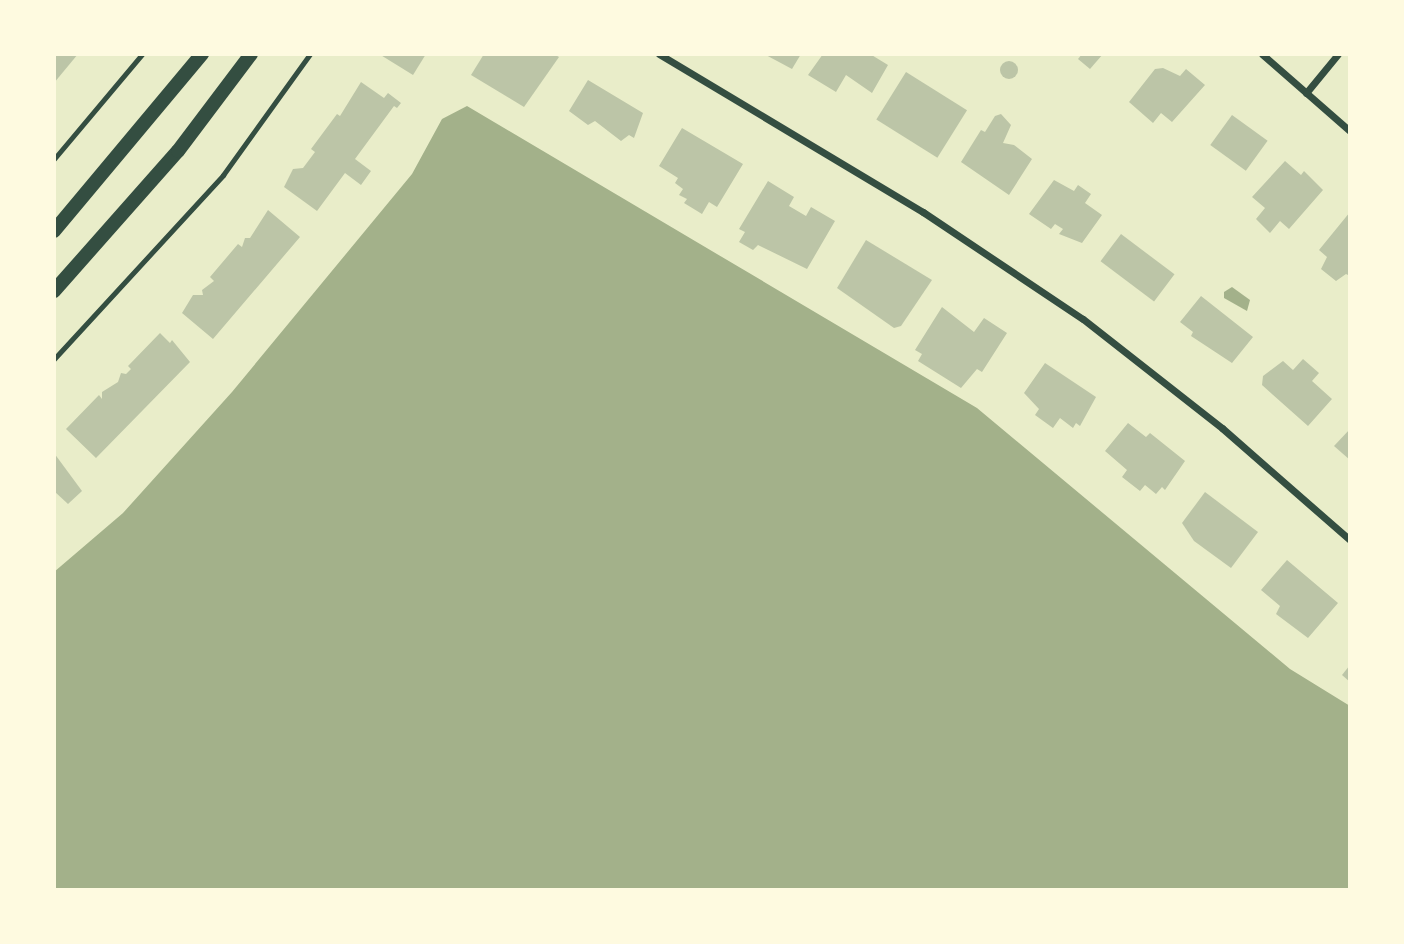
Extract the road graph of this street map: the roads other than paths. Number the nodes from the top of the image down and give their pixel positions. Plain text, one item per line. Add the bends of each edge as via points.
1 (142, 54) edge
2 (202, 54) edge
3 (251, 54) edge
4 (310, 54) edge
5 (659, 54) edge
6 (1262, 54) edge
7 (1338, 54) edge
8 (1306, 93) junction
9 (1350, 131) edge
10 (54, 159) edge
11 (54, 231) edge
12 (54, 291) edge
13 (54, 359) edge
14 (1350, 540) edge

1 - 10 lane
2 - 11 main road
3 - 12 main road via 178,152
4 - 13 lane via 223,175
5 - 14 street via 923,212 1083,319 1222,428
6 - 8 street
7 - 8 street
8 - 9 street

